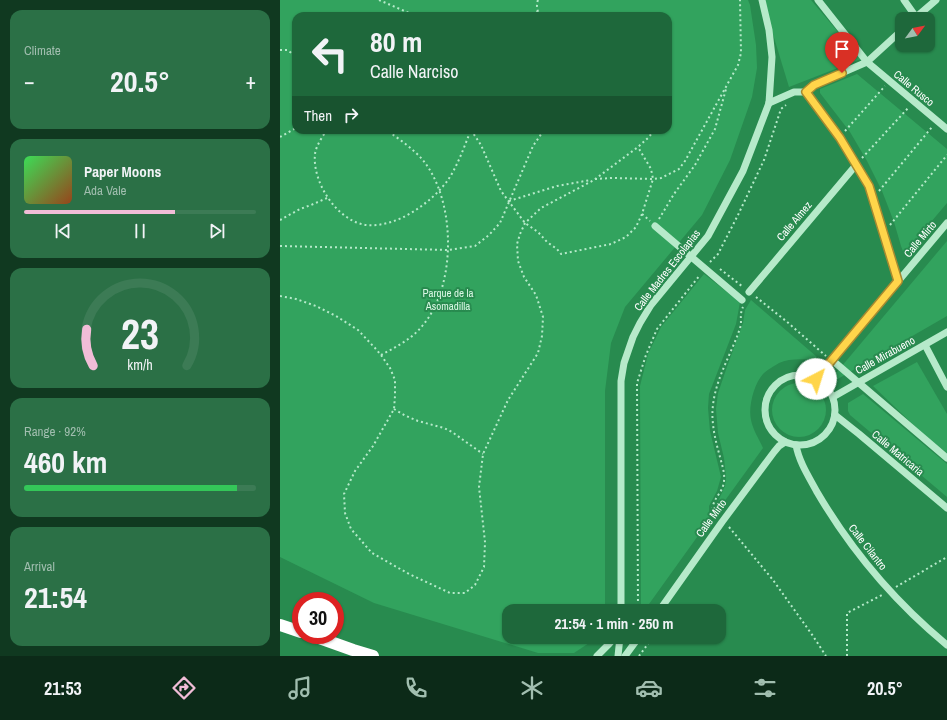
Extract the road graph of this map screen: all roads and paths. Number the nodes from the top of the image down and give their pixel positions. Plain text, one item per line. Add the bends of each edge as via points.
1 (379, 0) edge
2 (538, 0) edge
3 (740, 0) edge
4 (762, 0) edge
5 (818, 0) edge
6 (904, 0) edge
7 (936, 0) edge
8 (407, 12) edge
9 (538, 12) edge
10 (911, 12) edge
11 (922, 12) edge
12 (895, 36) edge
13 (280, 50) edge
14 (292, 53) edge
15 (867, 62) junction
16 (889, 81) junction
17 (727, 86) junction
18 (806, 92) junction
19 (790, 102) dead end
20 (914, 102) junction
21 (769, 103) junction
22 (937, 121) junction
23 (292, 130) edge
24 (947, 130) edge
25 (324, 134) edge
26 (392, 134) edge
27 (469, 134) edge
28 (474, 134) edge
29 (541, 134) edge
30 (651, 134) edge
31 (280, 137) edge
32 (840, 138) junction
33 (638, 147) junction
34 (947, 155) edge
35 (856, 165) junction
36 (653, 179) junction
37 (594, 180) junction
38 (440, 190) junction
39 (328, 198) junction
40 (873, 199) junction
41 (509, 201) junction
42 (280, 220) edge
43 (525, 223) junction
44 (947, 223) edge
45 (655, 226) joint
46 (884, 233) junction
47 (280, 246) edge
48 (448, 250) junction
49 (716, 266) dead end
50 (706, 268) dead end
51 (701, 274) dead end
52 (898, 281) junction
53 (749, 292) junction
54 (280, 296) edge
55 (742, 300) joint
56 (947, 332) edge
57 (925, 345) junction
58 (381, 355) junction
59 (832, 360) junction
60 (816, 379) junction
61 (858, 383) junction
62 (947, 387) edge
63 (833, 397) junction
64 (394, 409) junction
65 (835, 415) junction
66 (785, 442) junction
67 (796, 445) junction
68 (483, 454) junction
69 (947, 458) edge
70 (947, 508) edge
71 (717, 518) dead end
72 (729, 527) dead end
73 (947, 557) edge
74 (890, 591) junction
75 (621, 604) edge
76 (638, 604) edge
77 (664, 604) edge
78 (280, 625) edge
79 (292, 629) edge
80 (334, 644) edge
81 (609, 644) edge
82 (619, 644) edge
83 (633, 644) edge
84 (648, 644) edge
85 (947, 645) edge
86 (357, 653) edge
87 (373, 656) edge
88 (597, 656) edge
89 (618, 656) edge
90 (624, 656) edge
91 (639, 656) edge
92 (826, 656) edge
93 (847, 656) edge

1 - 8 path
2 - 9 path
3 - 17 path via 740,53 738,65
4 - 21 street, Calle Madres Escolapias via 772,57
5 - 15 street
6 - 10 street
7 - 11 street
12 - 15 street
13 - 14 path
15 - 16 street, Calle Rusco
15 - 18 street via 814,85
16 - 20 street, Calle Rusco
16 - 32 path
17 - 36 path via 679,169
17 - 45 path via 715,129
18 - 21 street via 794,92
18 - 32 street
19 - 50 path via 781,109 764,160 718,254
20 - 22 street, Calle Rusco
20 - 35 path
21 - 75 street, Calle Madres Escolapias via 743,171 708,236 651,305 633,337 624,363 621,381
22 - 24 street, Calle Rusco
22 - 40 path
23 - 31 path
25 - 39 path via 319,143 315,162 319,181
26 - 38 path via 422,158
27 - 38 path via 456,165
28 - 41 path via 501,191
29 - 41 path via 533,146
30 - 33 path
32 - 35 street
33 - 36 path via 651,169
33 - 37 path
34 - 46 path
35 - 40 street via 869,186
35 - 53 street, Calle Almez
36 - 37 path
36 - 43 path via 636,227 611,244 562,254
37 - 41 path via 557,186
37 - 43 path via 541,208
38 - 39 path via 412,212 378,225 350,219
38 - 48 path via 446,218
39 - 42 path
40 - 46 street
41 - 43 path
41 - 48 path via 500,223 490,235 475,246
43 - 68 path via 517,244 518,261 524,277 536,295 543,317 542,336 538,353 508,400
44 - 52 street, Calle Mirto
45 - 55 street, bridge
46 - 52 street
47 - 48 path
48 - 58 path via 444,280 430,315 410,338
49 - 53 path
51 - 76 path via 657,329 637,383
52 - 59 street, Calle Mirto
53 - 59 path
54 - 58 path via 316,306 336,316 358,330
55 - 71 path via 746,302 740,317 741,325 714,398 713,423 724,472 724,483 712,508 713,515
56 - 57 street, Calle Mirabueno
57 - 61 street, Calle Mirabueno
57 - 62 street
58 - 64 path via 395,380
59 - 60 street, Calle Mirto
59 - 61 street
60 - 63 street via 826,386
60 - 66 street via 797,375 787,377 771,390 765,409 766,419 770,428
61 - 63 street, Calle Mirabueno
61 - 69 street
63 - 65 street
64 - 68 path via 406,416 452,432
64 - 68 path via 344,494 345,513 351,529 372,553 450,594 465,593 475,585 484,567 485,542 479,487
65 - 67 street via 831,426 817,441
65 - 70 street, Calle Matricaria
66 - 67 street
66 - 77 street, Calle Mirto via 778,446 769,458
67 - 74 street, Calle Cilantro via 801,462 830,513
72 - 92 path via 773,580
73 - 74 path
74 - 85 street, Calle Cilantro
74 - 93 path via 847,613
78 - 79 highway
80 - 86 highway
81 - 88 street
82 - 89 street
83 - 90 street
84 - 91 path
86 - 87 highway

